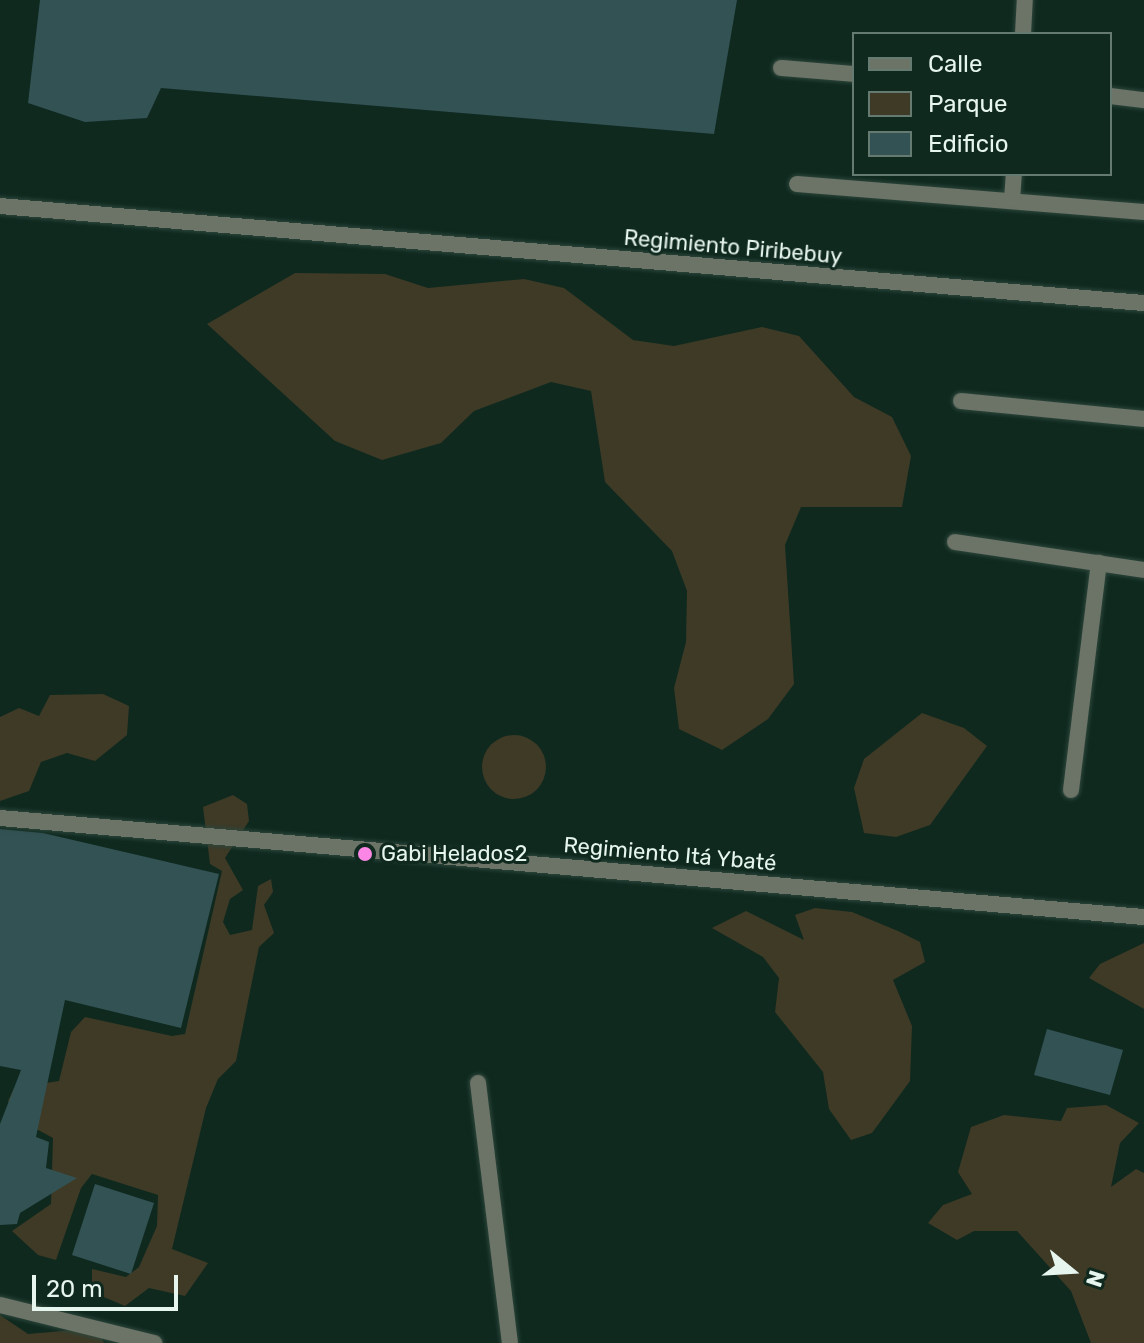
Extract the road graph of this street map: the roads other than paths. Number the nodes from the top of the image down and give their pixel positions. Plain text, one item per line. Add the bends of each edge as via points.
1 (1025, 0) edge
2 (1023, 32) edge
3 (781, 68) dead end
4 (852, 74) edge
5 (1112, 96) edge
6 (1144, 100) edge
7 (1014, 176) edge
8 (797, 184) dead end
9 (1012, 200) junction
10 (0, 206) edge
11 (1144, 212) edge
12 (1144, 303) edge
13 (961, 401) dead end
14 (1144, 419) edge
15 (955, 542) dead end
16 (1099, 563) junction
17 (1144, 570) edge
18 (1071, 790) dead end
19 (0, 818) edge
20 (1144, 917) edge
21 (478, 1083) dead end
22 (0, 1305) edge
23 (154, 1343) edge
24 (510, 1343) edge

1 - 2 street
3 - 4 street
5 - 6 street
7 - 9 street
8 - 9 street
9 - 11 street
10 - 12 street, Regimiento Piribebuy
13 - 14 street
15 - 16 street
16 - 17 street
16 - 18 street
19 - 20 street, Regimiento Itá Ybaté
21 - 24 street
22 - 23 street

